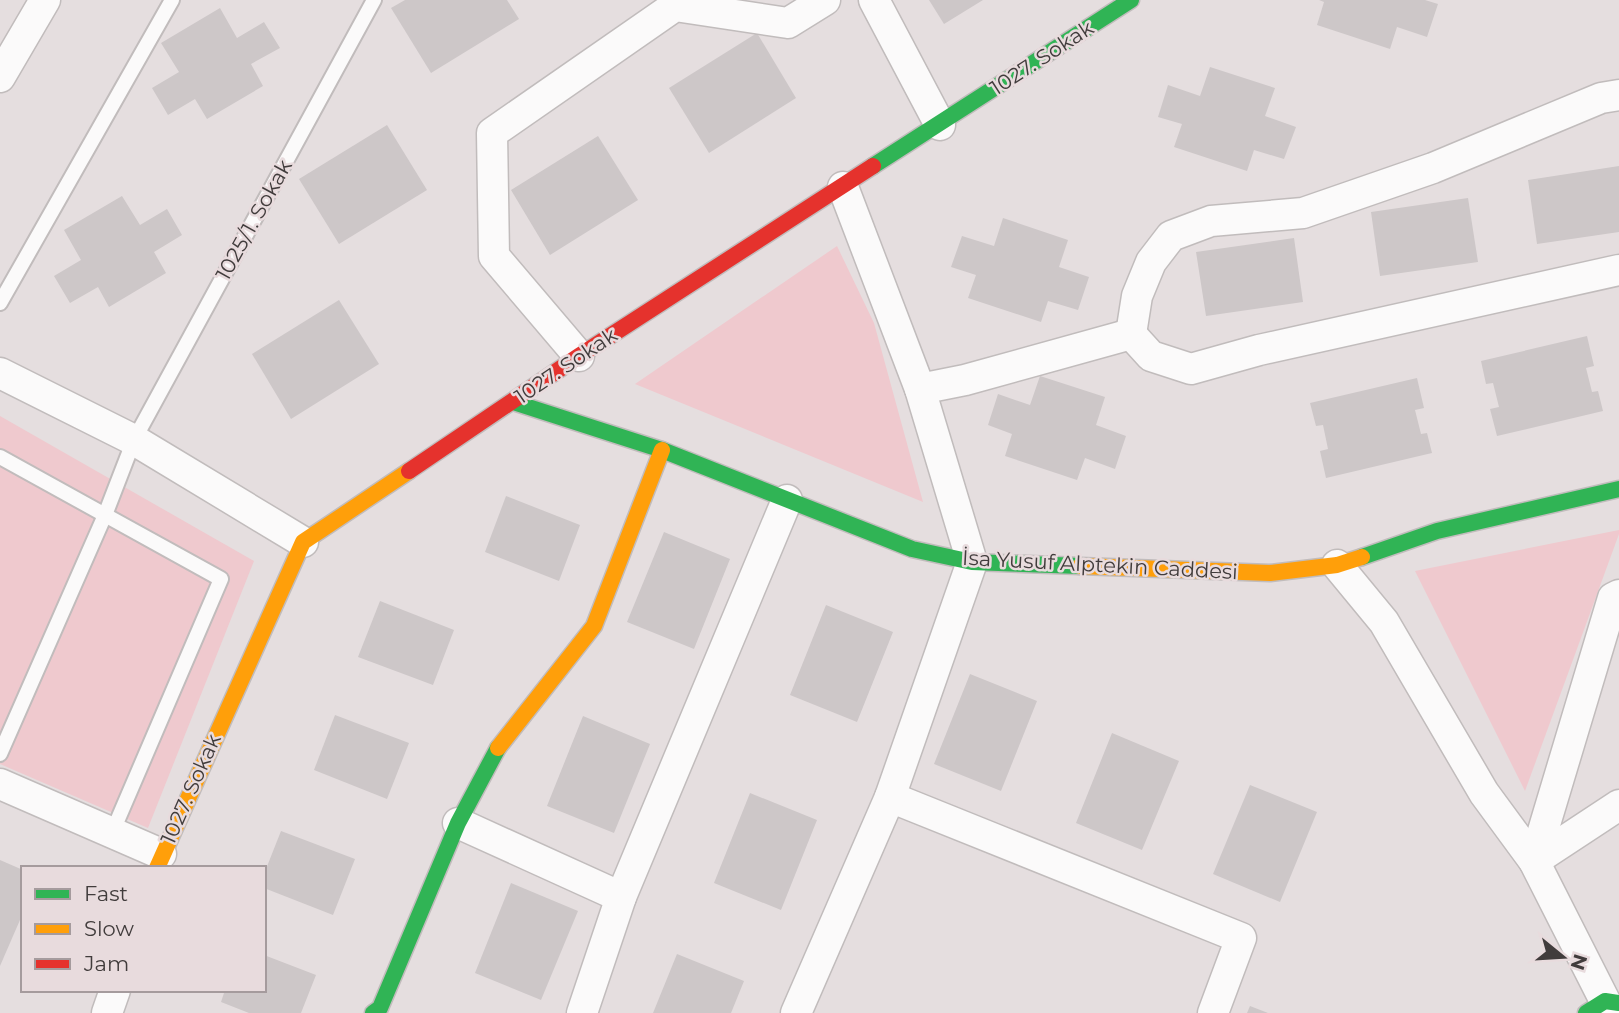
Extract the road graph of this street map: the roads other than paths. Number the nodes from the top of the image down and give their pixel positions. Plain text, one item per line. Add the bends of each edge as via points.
1 (45, 0) edge
2 (172, 0) edge
3 (374, 0) edge
4 (825, 0) edge
5 (874, 0) edge
6 (1123, 3) edge
7 (0, 77) edge
8 (1619, 95) edge
9 (940, 125) junction
10 (842, 187) junction
11 (1619, 270) edge
12 (0, 303) edge
13 (1131, 334) junction
14 (579, 356) junction
15 (0, 373) edge
16 (920, 388) junction
17 (513, 402) junction
18 (134, 440) junction
19 (662, 450) junction
20 (0, 457) edge
21 (1619, 489) edge
22 (787, 500) junction
23 (105, 515) junction
24 (303, 542) junction
25 (972, 562) junction
26 (1338, 565) junction
27 (1619, 595) edge
28 (0, 754) edge
29 (0, 784) edge
30 (890, 797) junction
31 (1619, 805) edge
32 (458, 823) junction
33 (112, 833) junction
34 (159, 861) edge
35 (1534, 861) junction
36 (621, 897) junction
37 (114, 992) edge
38 (1604, 1007) edge
39 (382, 1011) edge
40 (107, 1013) edge
41 (582, 1013) edge
42 (796, 1013) edge
43 (1213, 1013) edge

1 - 7 street
2 - 12 lane
3 - 18 lane, 1025/1. Sokak
4 - 14 street via 788,23 675,6 492,133 494,256
5 - 9 street
6 - 9 street, 1027. Sokak
8 - 13 street via 1303,213 1211,221 1171,236 1141,285
9 - 10 street, 1027. Sokak
10 - 14 street, 1027. Sokak
10 - 16 street
11 - 13 street via 1191,369 1151,356
13 - 16 street
14 - 17 street, 1027. Sokak
15 - 18 street
16 - 25 street
17 - 19 street, İsa Yusuf Alptekin Caddesi
17 - 24 street, 1027. Sokak
18 - 23 lane, 1025/1. Sokak
18 - 24 street
19 - 22 street, İsa Yusuf Alptekin Caddesi
19 - 32 street via 594,626 493,754
20 - 23 lane
21 - 26 street, İsa Yusuf Alptekin Caddesi via 1437,531
22 - 25 street, İsa Yusuf Alptekin Caddesi via 912,549
22 - 36 street
23 - 28 lane, 1025/1. Sokak
23 - 33 lane via 221,579
24 - 34 street, 1027. Sokak
25 - 26 street, İsa Yusuf Alptekin Caddesi via 1270,573
25 - 30 street
26 - 35 street via 1384,622 1484,793
27 - 35 street via 1613,598
29 - 33 street
30 - 42 street
30 - 43 street via 1241,937
31 - 35 street
32 - 36 street
32 - 39 street
33 - 34 street
35 - 38 street
36 - 41 street
37 - 40 street

